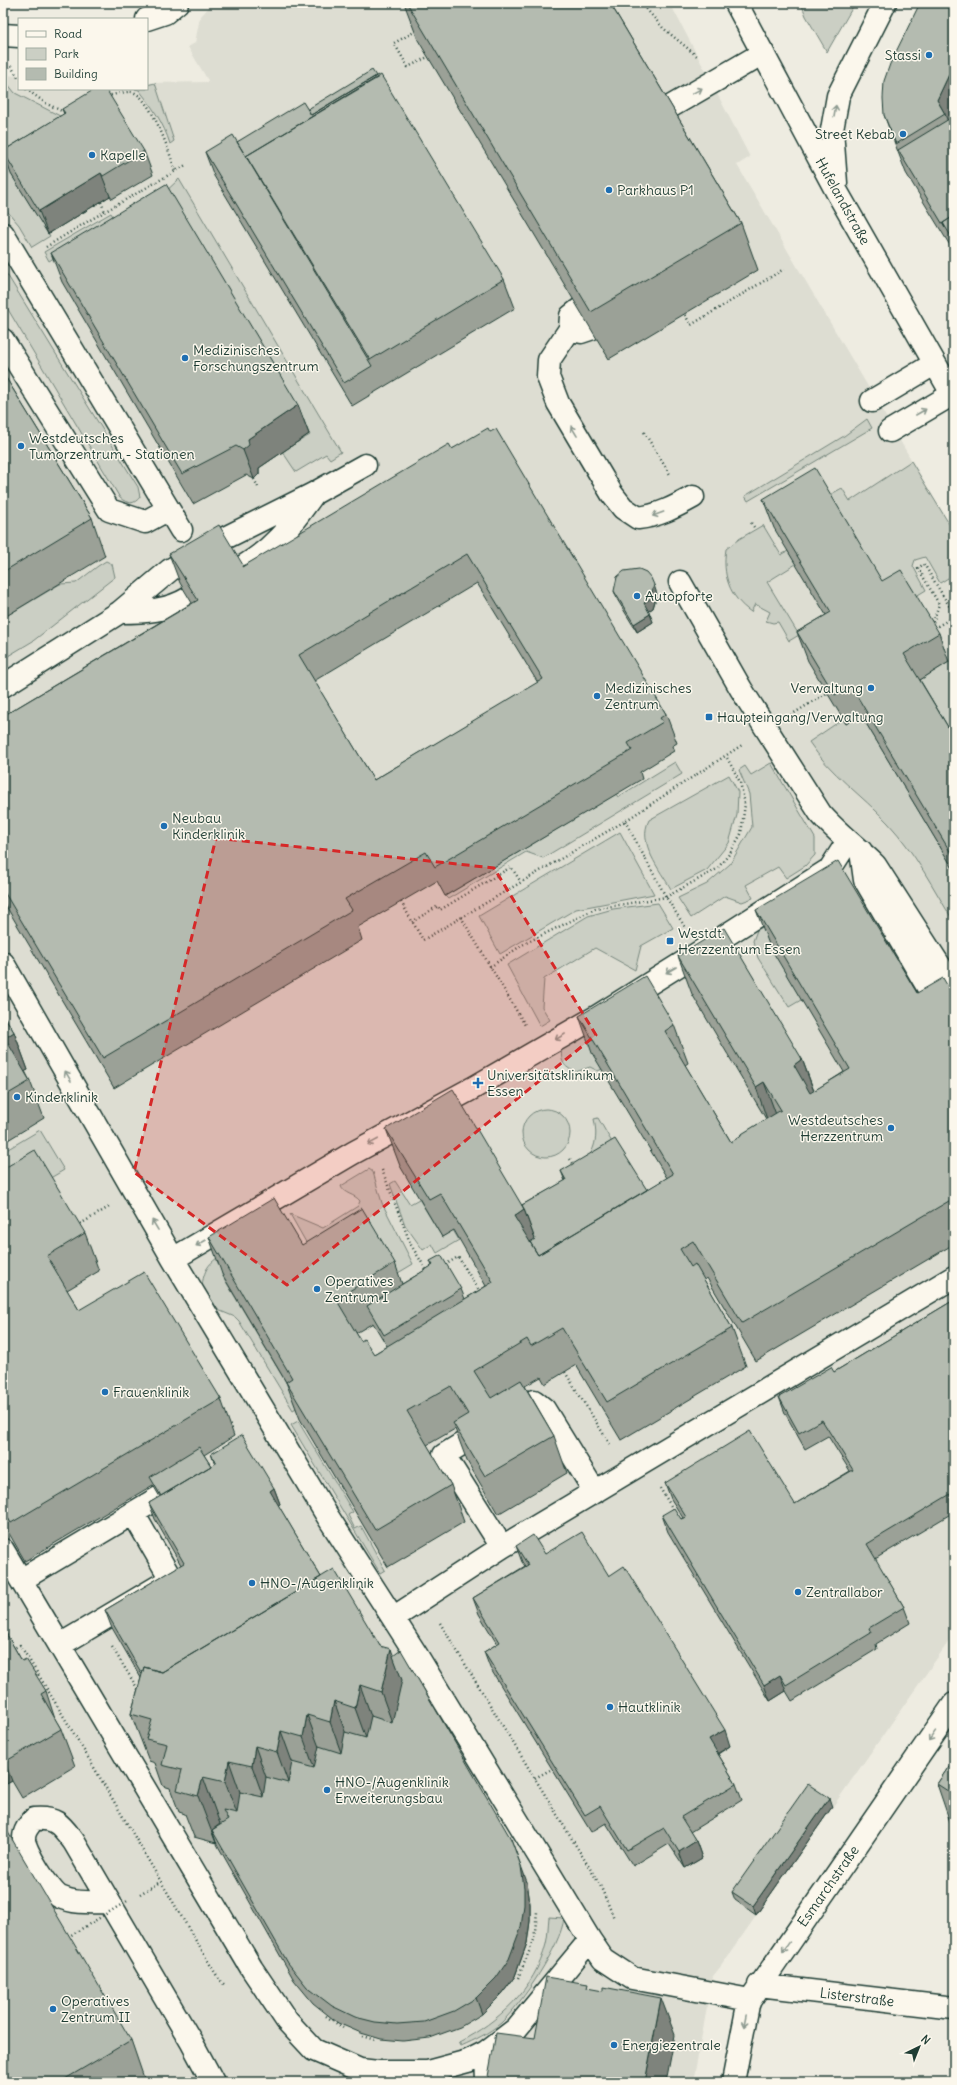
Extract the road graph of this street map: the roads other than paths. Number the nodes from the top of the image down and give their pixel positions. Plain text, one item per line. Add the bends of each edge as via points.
1 (177, 3) edge
2 (736, 3) edge
3 (885, 3) edge
4 (148, 19) edge
5 (3, 35) edge
6 (18, 36) edge
7 (763, 53) junction
8 (663, 110) edge
9 (837, 192) junction
10 (3, 234) edge
11 (595, 297) edge
12 (3, 340) edge
13 (934, 364) junction
14 (953, 396) edge
15 (872, 401) dead end
16 (890, 431) dead end
17 (365, 465) dead end
18 (314, 494) junction
19 (692, 497) dead end
20 (167, 510) junction
21 (180, 530) dead end
22 (243, 577) edge
23 (680, 582) dead end
24 (194, 606) edge
25 (120, 612) junction
26 (3, 686) edge
27 (854, 846) junction
28 (3, 963) edge
29 (954, 988) edge
30 (948, 1021) edge
31 (173, 1259) junction
32 (954, 1278) edge
33 (496, 1422) edge
34 (473, 1437) edge
35 (595, 1492) junction
36 (160, 1497) edge
37 (133, 1513) junction
38 (502, 1547) junction
39 (3, 1550) edge
40 (20, 1580) junction
41 (393, 1618) junction
42 (60, 1645) junction
43 (954, 1704) edge
44 (119, 1901) road end
45 (590, 1940) junction
46 (755, 1993) junction
47 (954, 2008) edge
48 (486, 2052) junction
49 (359, 2076) edge
50 (213, 2082) edge
51 (487, 2082) edge
52 (733, 2082) edge

1 - 4 street via 165,13
2 - 7 street, Hufelandstraße
9 -> 3 street via 832,130 838,96
5 - 6 street
8 -> 7 street
7 - 9 street, Hufelandstraße
9 - 13 street, Hufelandstraße
10 - 20 street
19 -> 11 street via 651,516 638,518 622,508 558,403 548,377 549,360 580,329 571,316
12 - 20 street via 109,510 145,522
13 - 14 street, Hufelandstraße
13 - 15 street
16 -> 14 street
17 - 18 street
18 - 22 street via 278,541 258,558
18 - 25 street via 224,538 170,570
20 - 21 street
23 - 27 street via 741,690 820,813 835,831
24 - 25 street via 188,620 146,612
25 - 26 street
27 - 29 street via 875,864
27 - 30 street via 865,880
27 -> 31 street via 830,869 596,1017
31 -> 28 street, Listerstraße
31 - 41 street, Listerstraße via 328,1517
32 - 35 street
33 - 35 street via 534,1401 544,1409
34 - 38 street via 444,1455
35 - 38 street
36 - 37 street
37 - 40 street
37 - 42 street via 171,1579
38 - 41 street
39 - 40 street
40 - 42 street
41 - 45 street, Listerstraße
42 - 49 street via 252,1969 287,2021 314,2050
43 -> 46 street, Esmarchstraße
44 - 50 street
45 - 46 street, Listerstraße via 603,1959 632,1978
45 - 48 street via 516,2029
46 - 47 street, Listerstraße
46 -> 52 street, Esmarchstraße via 748,2005
48 - 49 street via 468,2061 427,2072 378,2072
48 - 51 street

